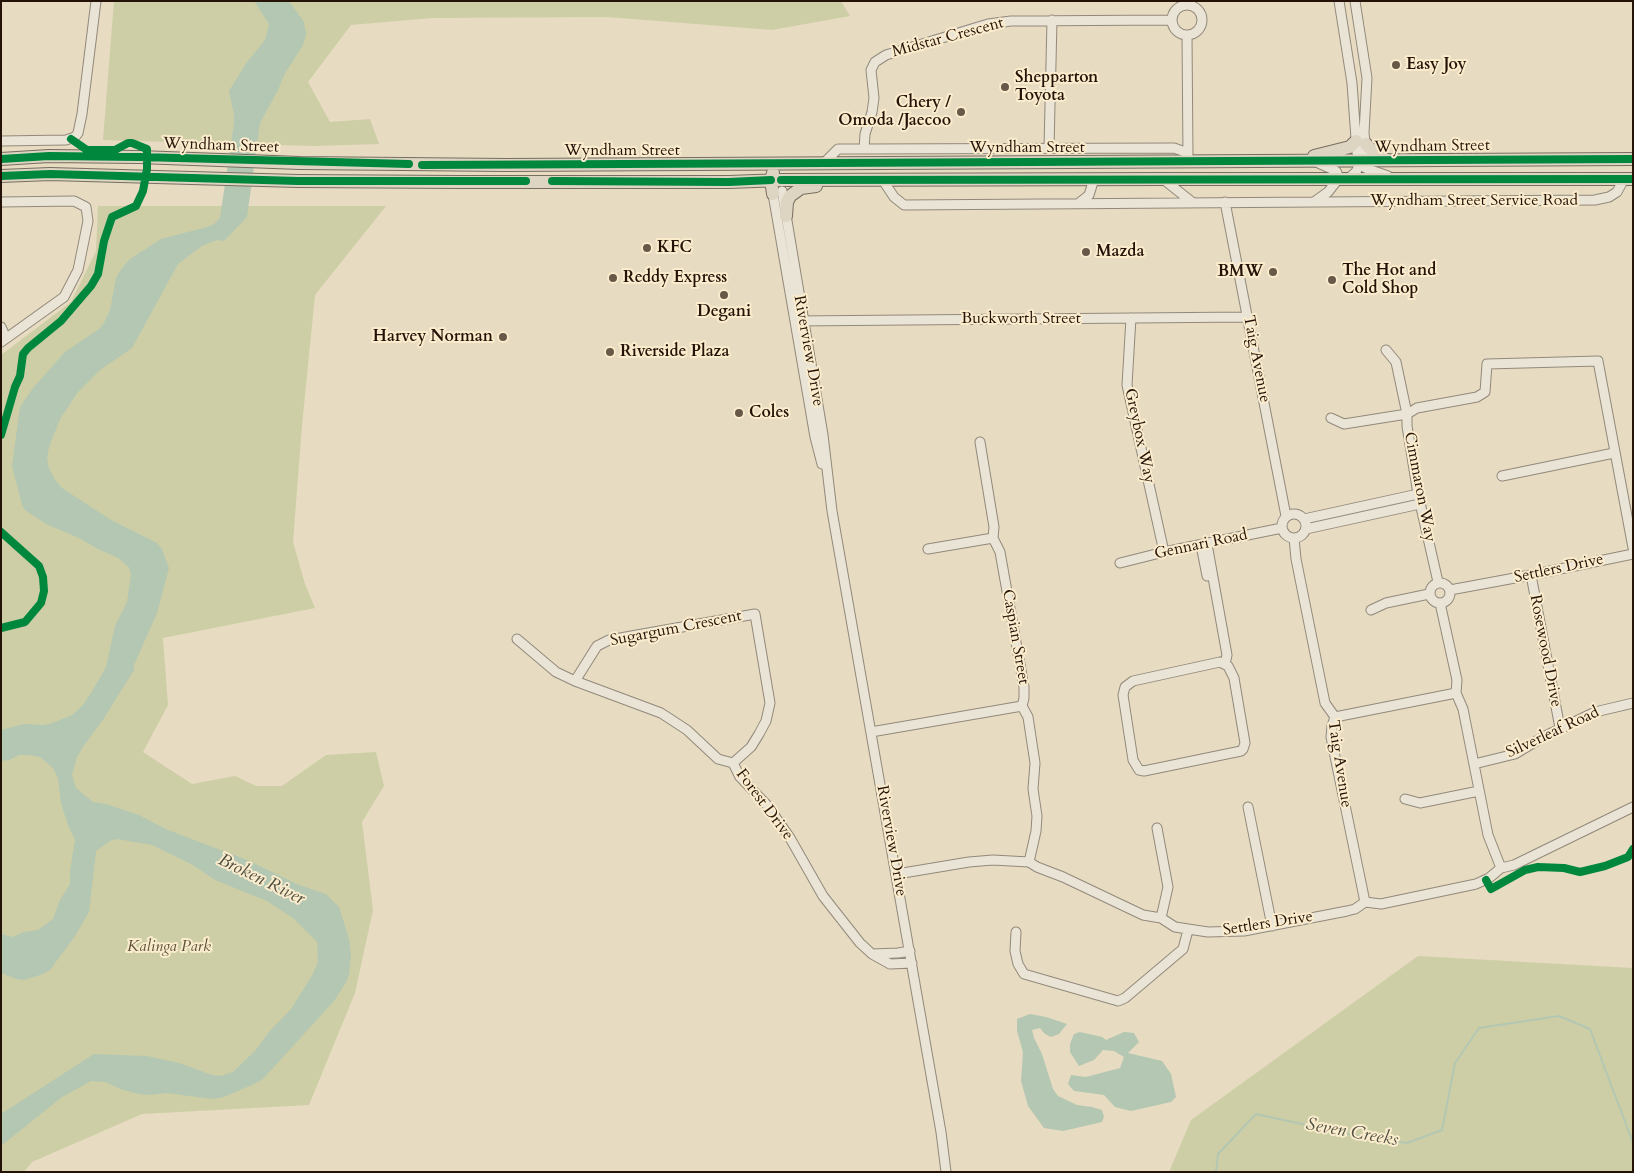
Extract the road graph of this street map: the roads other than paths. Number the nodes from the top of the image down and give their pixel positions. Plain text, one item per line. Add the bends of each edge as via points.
1 (96, 1) edge
2 (1339, 1) edge
3 (1355, 1) edge
4 (1052, 20) junction
5 (1172, 20) junction
6 (1187, 35) junction
7 (1367, 85) junction
8 (1353, 88) junction
9 (1, 141) edge
10 (1361, 142) junction
11 (1049, 148) junction
12 (864, 149) junction
13 (1188, 158) junction
14 (1, 159) edge
15 (1633, 159) edge
16 (1415, 160) junction
17 (1598, 160) junction
18 (1298, 161) junction
19 (1312, 161) junction
20 (1391, 161) junction
21 (1089, 162) junction
22 (1105, 162) junction
23 (1361, 162) junction
24 (791, 163) junction
25 (824, 163) junction
26 (409, 164) junction
27 (654, 164) junction
28 (506, 165) junction
29 (1, 176) edge
30 (1163, 178) junction
31 (1344, 178) junction
32 (1432, 178) junction
33 (881, 179) junction
34 (1094, 179) junction
35 (1110, 179) junction
36 (1396, 179) junction
37 (1628, 179) edge
38 (428, 181) junction
39 (526, 181) junction
40 (776, 183) junction
41 (1, 202) edge
42 (1225, 202) junction
43 (1314, 202) junction
44 (1079, 203) junction
45 (1192, 203) junction
46 (786, 216) junction
47 (1247, 317) junction
48 (1131, 318) junction
49 (799, 320) junction
50 (1, 327) edge
51 (4, 340) edge
52 (1386, 350) dead end
53 (1407, 414) junction
54 (1331, 418) dead end
55 (980, 442) dead end
56 (1614, 453) junction
57 (1502, 476) dead end
58 (1418, 494) junction
59 (1420, 504) junction
60 (1286, 516) junction
61 (1304, 519) junction
62 (1282, 528) junction
63 (1306, 529) junction
64 (993, 538) junction
65 (1294, 538) junction
66 (1204, 544) junction
67 (1633, 548) edge
68 (928, 549) dead end
69 (1164, 552) junction
70 (1633, 554) edge
71 (1120, 563) dead end
72 (1531, 575) junction
73 (1438, 582) junction
74 (1450, 590) junction
75 (1429, 594) junction
76 (1440, 603) junction
77 (1371, 610) dead end
78 (517, 639) dead end
79 (1222, 663) junction
80 (575, 681) junction
81 (1456, 693) junction
82 (1633, 703) edge
83 (1022, 706) junction
84 (1335, 717) junction
85 (1560, 728) junction
86 (871, 732) junction
87 (733, 763) junction
88 (1474, 764) junction
89 (1479, 791) junction
90 (1405, 799) dead end
91 (1633, 807) edge
92 (1248, 808) dead end
93 (1157, 828) dead end
94 (1029, 862) junction
95 (1501, 868) junction
96 (897, 874) junction
97 (1365, 902) junction
98 (1161, 918) junction
99 (1272, 926) junction
100 (1188, 930) junction
101 (1016, 932) dead end
102 (910, 951) junction
103 (872, 954) junction
104 (912, 963) junction
105 (946, 1172) edge

1 - 9 street via 78,133 71,139
2 - 8 street
3 - 7 street
4 - 5 street, Midstar Crescent
4 - 11 street
4 - 12 street, Midstar Crescent via 988,24 886,54 875,62 871,70 874,98
5 - 6 street via 1178,32
5 - 6 street via 1180,7 1188,5 1197,10 1201,25 1195,33
6 - 13 street
7 - 8 street
7 - 10 street
8 - 10 street
10 - 18 highway
10 - 20 highway via 1377,156
10 - 23 street via 1357,153
11 - 12 street
11 - 13 street via 1174,148
12 - 25 street via 838,149
13 - 18 highway, Wyndham Street
13 - 22 highway, Wyndham Street
14 - 26 highway, Wyndham Street via 139,157
15 - 17 highway, Wyndham Street
16 - 17 highway, Wyndham Street
16 - 20 highway, Wyndham Street
16 - 32 highway via 1423,173
17 - 37 highway
18 - 19 highway, Wyndham Street
19 - 23 highway, Wyndham Street
19 - 31 street
20 - 23 highway, Wyndham Street
21 - 22 highway, Wyndham Street
21 - 25 highway, Wyndham Street
21 - 34 highway
22 - 35 highway
23 - 31 street via 1356,172
23 - 36 street via 1365,168
24 - 25 highway, Wyndham Street
24 - 27 highway, Wyndham Street
24 - 40 highway via 781,164
26 - 28 highway, Wyndham Street
26 - 38 highway via 412,172
27 - 28 highway, Wyndham Street
27 - 40 highway via 677,168 758,168
28 - 39 highway
29 - 38 highway, Wyndham Street via 50,174
30 - 31 highway, Wyndham Street
30 - 35 highway, Wyndham Street
30 - 45 street
31 - 36 highway, Wyndham Street
31 - 43 street
32 - 36 highway, Wyndham Street
32 - 37 highway, Wyndham Street
33 - 34 highway, Wyndham Street
33 - 40 highway, Wyndham Street
33 - 44 street, Wyndham Street Service Road via 904,205
33 - 46 highway via 858,185 801,188 790,196
34 - 35 highway, Wyndham Street
34 - 44 street via 1089,194
37 - 43 street, Wyndham Street Service Road via 1617,192 1595,200
38 - 39 highway, Wyndham Street
39 - 40 highway, Wyndham Street
40 - 46 street, Riverview Drive
40 - 49 street, Riverview Drive
41 - 51 street via 74,201 86,207 88,222 78,270 64,298
42 - 43 street, Wyndham Street Service Road
42 - 45 street, Wyndham Street Service Road
42 - 47 street, Taig Avenue
44 - 45 street, Wyndham Street Service Road
46 - 49 street, Riverview Drive
47 - 48 street, Buckworth Street
47 - 60 street, Taig Avenue
48 - 49 street, Buckworth Street
48 - 69 street, Greybox Way via 1127,385
49 - 86 street, Riverview Drive via 815,436 832,511
50 - 51 street
52 - 53 street via 1396,362
53 - 54 street via 1344,424
53 - 56 street, Cimmaron Way via 1417,408 1477,397 1485,392 1487,364 1598,361
53 - 58 street, Cimmaron Way
55 - 64 street, Caspian Street
56 - 57 street
56 - 67 street, Cimmaron Way
58 - 59 street, Cimmaron Way
58 - 61 street
59 - 63 street
59 - 73 street, Cimmaron Way
60 - 61 street via 1295,514
60 - 62 street
61 - 63 street
62 - 65 street via 1286,535
62 - 66 street, Gennari Road
63 - 65 street
64 - 68 street
64 - 83 street, Caspian Street via 1000,552 1025,693
65 - 84 street, Taig Avenue via 1325,703
66 - 69 street, Gennari Road
66 - 79 street via 1227,655
69 - 71 street, Gennari Road
70 - 72 street, Settlers Drive
72 - 74 street, Settlers Drive
72 - 85 street, Rosewood Drive
73 - 74 street
73 - 75 street via 1431,587
74 - 76 street via 1448,599
75 - 76 street via 1434,602
75 - 77 street via 1386,603
76 - 81 street via 1457,680
78 - 80 street, Forest Drive via 556,672
79 - 79 street via 1234,678 1245,743 1243,749 1140,770 1133,760 1123,695 1127,684
80 - 87 street, Forest Drive via 661,713 687,730 718,759
80 - 87 street, Sugargum Crescent via 598,646 609,640 755,614 770,703 759,734
81 - 84 street
81 - 88 street via 1463,709
82 - 85 street, Silverleaf Road via 1595,712
83 - 86 street
83 - 94 street, Caspian Street via 1028,717 1036,763 1033,789 1036,831
84 - 97 street, Taig Avenue via 1331,737
85 - 88 street, Silverleaf Road via 1515,754
86 - 96 street, Riverview Drive
87 - 103 street, Forest Drive via 740,777 767,805 790,838 823,896
88 - 89 street
89 - 90 street via 1420,803
89 - 95 street via 1488,835
91 - 95 street, Settlers Drive via 1514,865
92 - 99 street
93 - 98 street via 1168,887
94 - 96 street, Settlers Drive via 969,862
94 - 98 street, Settlers Drive via 1143,915
95 - 97 street, Settlers Drive via 1476,884 1381,904
96 - 102 street, Riverview Drive
97 - 99 street, Settlers Drive via 1355,909
98 - 100 street, Settlers Drive
99 - 100 street, Settlers Drive via 1224,932
100 - 101 street via 1183,949 1118,1001 1024,974 1015,951
102 - 103 street
102 - 104 street, Riverview Drive
103 - 104 street, Forest Drive via 890,964
104 - 105 street, Riverview Drive

